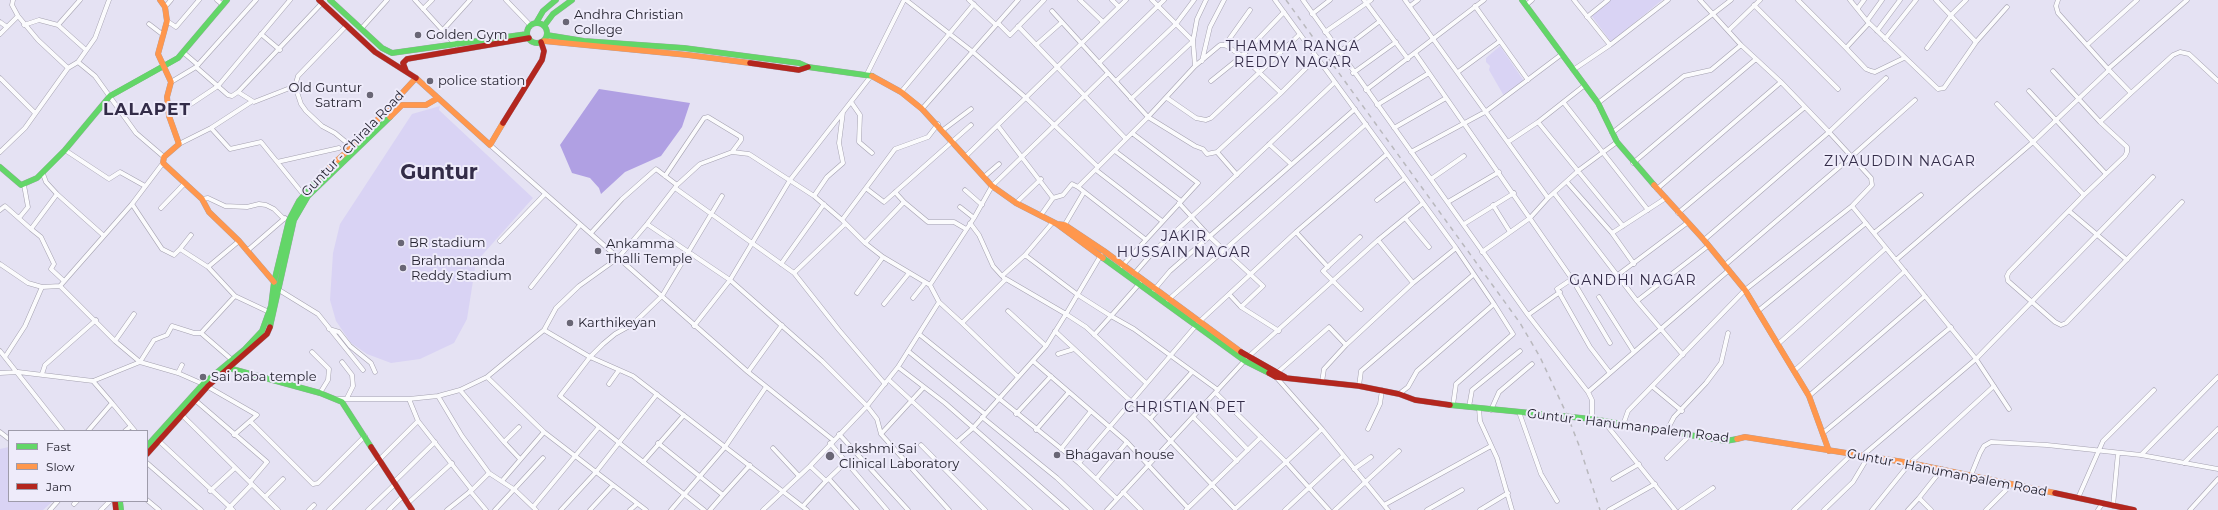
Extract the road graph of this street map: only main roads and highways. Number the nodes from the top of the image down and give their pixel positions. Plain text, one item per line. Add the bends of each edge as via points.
1 (160, 0) edge
2 (227, 0) edge
3 (330, 0) edge
4 (556, 0) edge
5 (572, 0) edge
6 (1522, 0) edge
7 (321, 2) edge
8 (534, 25) junction
9 (544, 26) junction
10 (547, 35) junction
11 (528, 36) junction
12 (543, 41) junction
13 (808, 67) junction
14 (164, 68) junction
15 (406, 71) junction
16 (416, 78) junction
17 (438, 98) junction
18 (0, 167) edge
19 (1102, 253) junction
20 (274, 282) junction
21 (1141, 282) junction
22 (1197, 324) junction
23 (225, 367) junction
24 (206, 385) junction
25 (148, 445) edge
26 (1829, 450) junction
27 (148, 453) edge
28 (412, 510) edge
29 (2134, 510) edge

1 - 14 main road via 165,7 167,22 158,54
2 - 14 main road via 184,53
3 - 11 main road via 382,48 392,53
4 - 8 main road via 543,11
5 - 9 main road via 553,14
6 - 26 main road via 1598,103 1616,142 1745,290 1809,396
7 - 15 main road via 375,52
8 - 9 main road
8 - 11 main road
9 - 10 main road
10 - 12 main road
10 - 13 main road, Guntur - Hanumanpalem Road via 584,41 684,48 799,63
11 - 12 main road via 535,43
11 - 15 main road via 407,59 403,63
12 - 13 main road, Guntur - Hanumanpalem Road via 688,54 799,70
12 - 17 main road via 542,60 490,145
13 - 19 main road, Guntur - Hanumanpalem Road via 869,75 901,92 938,124 992,186 1016,203 1059,225
14 - 18 main road via 110,96 43,174 24,185 18,184
14 - 20 main road via 170,82 167,97 169,116 179,144 164,160 202,199 209,212 248,251
15 - 16 main road
16 - 17 main road
16 - 20 main road, Guntur - Chirala Road via 352,147 303,194 290,218
17 - 23 main road, Guntur - Chirala Road via 426,105 402,105 308,196 294,220 273,321 267,334 251,350
19 - 21 main road, Guntur - Hanumanpalem Road
19 - 21 main road, Guntur - Hanumanpalem Road via 1134,274
20 - 23 main road, Guntur - Chirala Road via 265,326
21 - 22 main road, Guntur - Hanumanpalem Road
21 - 22 main road, Guntur - Hanumanpalem Road
22 - 26 main road, Guntur - Hanumanpalem Road via 1247,359 1277,375 1382,390 1415,400 1592,419 1726,441 1745,437
23 - 24 main road, Guntur - Chirala Road
23 - 28 main road via 338,399 344,404
24 - 25 main road, Guntur - Chirala Road
24 - 27 main road, Guntur - Chirala Road
26 - 29 main road, Guntur - Hanumanpalem Road via 1942,469

